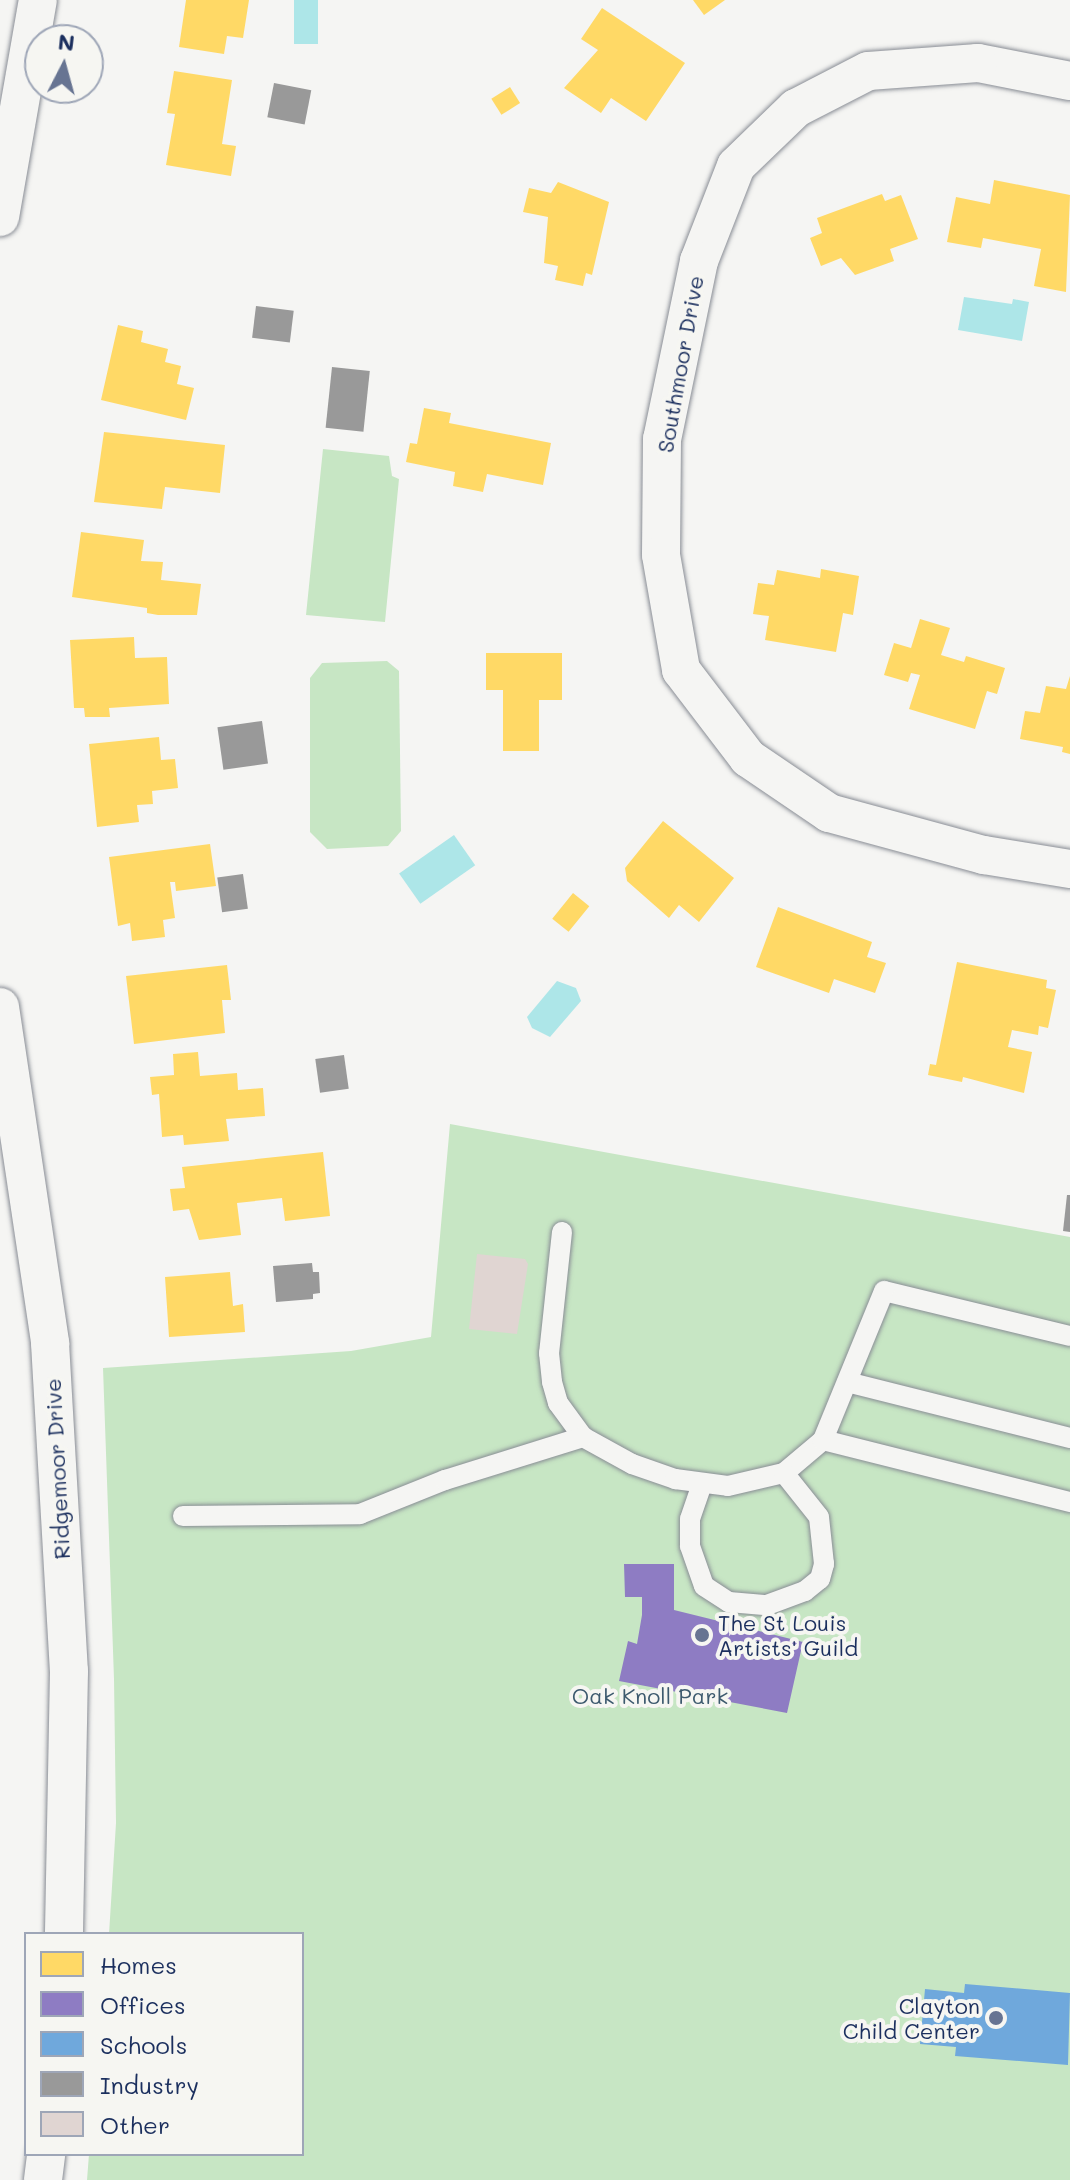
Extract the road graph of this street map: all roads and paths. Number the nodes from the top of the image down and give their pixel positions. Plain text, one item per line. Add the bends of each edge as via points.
1 (38, 0) edge
2 (1070, 81) edge
3 (0, 217) edge
4 (1070, 869) edge
5 (0, 1007) edge
6 (562, 1232) dead end
7 (1070, 1336) edge
8 (847, 1382) junction
9 (583, 1437) junction
10 (1070, 1438) edge
11 (823, 1440) junction
12 (784, 1473) junction
13 (702, 1484) junction
14 (1070, 1502) edge
15 (183, 1516) dead end
16 (64, 1932) edge
17 (46, 2156) edge
18 (43, 2180) edge

1 - 3 street
2 - 4 street, Southmoor Drive via 978,63 868,71 796,108 736,166 699,261 662,439 661,555 681,670 748,758 829,813 984,855
5 - 16 street, Ridgemoor Drive via 50,1343 69,1671
6 - 9 lane via 549,1353 558,1403
7 - 8 lane via 884,1291
8 - 10 lane
8 - 11 lane
9 - 13 lane via 632,1464
9 - 15 lane via 445,1480 360,1514
11 - 12 lane
11 - 14 lane
12 - 13 lane via 747,1485
12 - 13 lane via 819,1517 824,1564 820,1579 805,1591 767,1605 729,1602 704,1586 690,1546 690,1519
17 - 18 street

